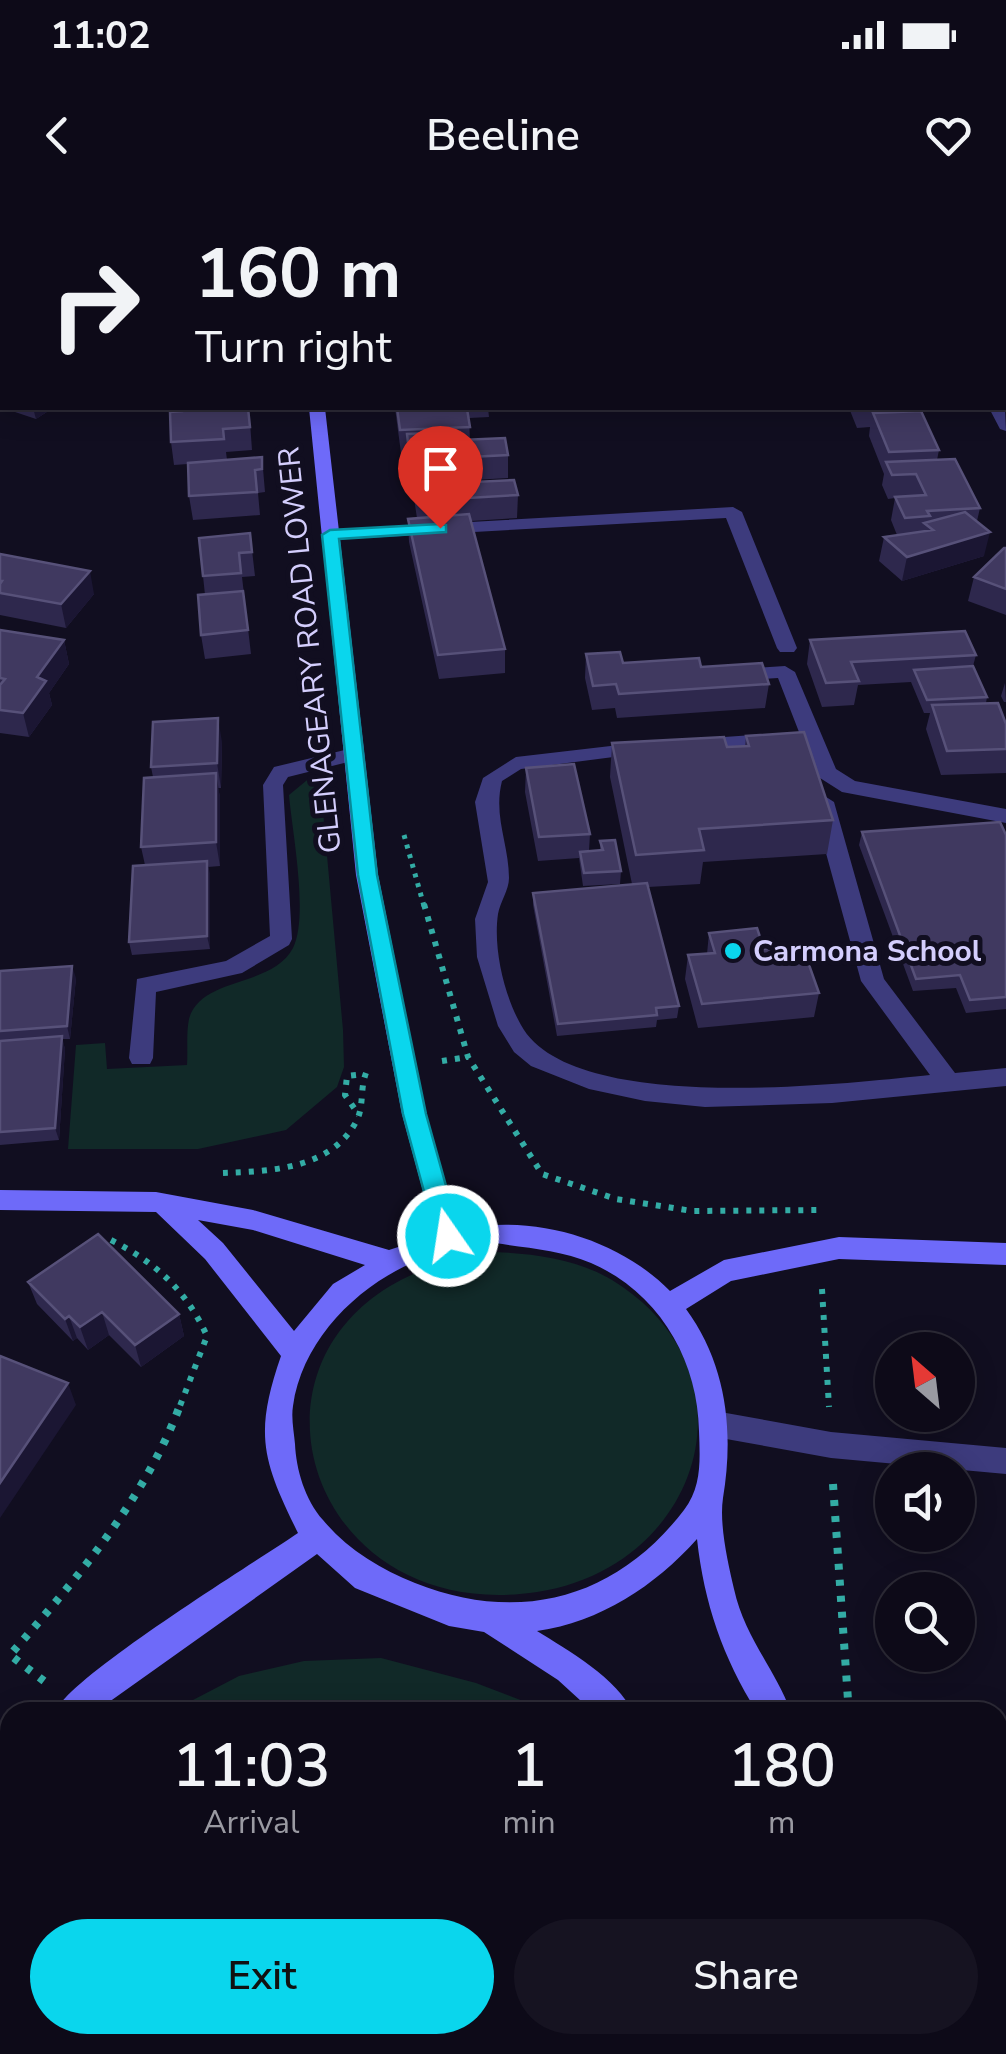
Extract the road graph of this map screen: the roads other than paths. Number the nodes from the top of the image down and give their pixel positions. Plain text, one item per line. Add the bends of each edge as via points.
1 (317, 410) edge
2 (330, 535) junction
3 (788, 648) dead end
4 (711, 676) edge
5 (811, 738) junction
6 (353, 754) junction
7 (827, 772) junction
8 (1006, 816) edge
9 (142, 1058) dead end
10 (1006, 1077) edge
11 (948, 1082) junction
12 (0, 1200) edge
13 (164, 1204) junction
14 (448, 1236) junction
15 (1006, 1254) edge
16 (388, 1261) junction
17 (669, 1306) junction
18 (293, 1350) junction
19 (715, 1424) junction
20 (1006, 1461) edge
21 (708, 1500) junction
22 (317, 1537) junction
23 (495, 1622) junction
24 (83, 1702) edge
25 (605, 1702) edge
26 (769, 1702) edge

1 - 2 main road, GLENAGEARY ROAD LOWER
2 - 3 street via 733,512
2 - 6 main road, GLENAGEARY ROAD LOWER
4 - 5 street via 785,672
5 - 7 street
5 - 11 street via 552,756 516,763 493,778 486,802 499,882 484,925 503,1019 537,1059 645,1093 737,1099
6 - 9 street via 280,772 273,785 281,939 230,972 146,985
6 - 14 main road, GLENAGEARY ROAD LOWER via 368,875 414,1114
7 - 8 street via 849,786
7 - 11 street via 822,803 873,981
10 - 11 street
12 - 13 main road
13 - 16 main road via 253,1220
13 - 18 main road via 214,1250
14 - 16 main road
14 - 17 main road via 495,1232 582,1247 629,1271
15 - 17 main road via 839,1248 724,1271
16 - 18 main road via 327,1301
17 - 19 main road via 697,1346
18 - 22 main road via 280,1385 276,1434 288,1489
19 - 20 street via 831,1444
19 - 21 main road
21 - 23 main road via 671,1545 616,1589 555,1614
21 - 26 main road via 715,1588 728,1631
22 - 23 main road via 367,1580 396,1594
22 - 24 main road
23 - 25 main road

